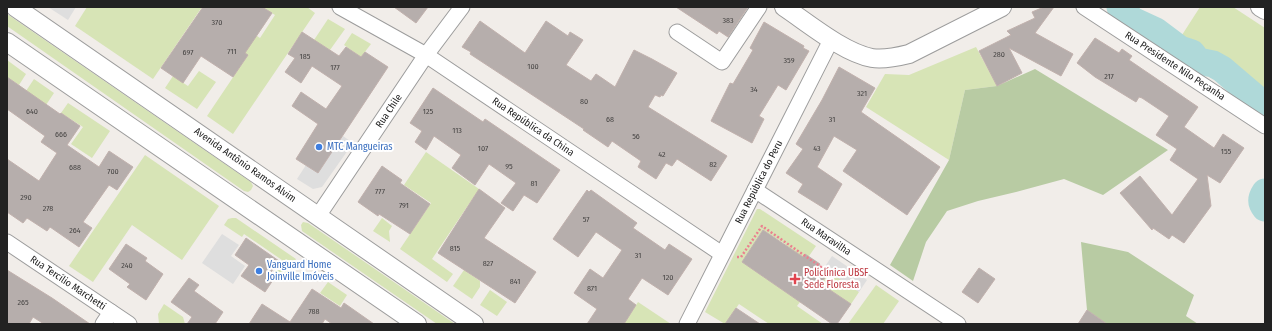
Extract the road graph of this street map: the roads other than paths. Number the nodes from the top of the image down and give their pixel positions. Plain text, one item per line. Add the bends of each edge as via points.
1 (15, 7) edge
2 (340, 7) edge
3 (462, 7) edge
4 (759, 7) edge
5 (784, 7) edge
6 (1002, 7) edge
7 (1084, 7) edge
8 (1260, 7) edge
9 (1265, 10) edge
10 (677, 32) dead end
11 (831, 40) junction
12 (7, 42) edge
13 (426, 55) junction
14 (1265, 126) edge
15 (755, 190) junction
16 (318, 216) junction
17 (7, 242) edge
18 (721, 256) junction
19 (107, 318) edge
20 (129, 324) edge
21 (417, 324) edge
22 (474, 324) edge
23 (687, 324) edge
24 (958, 324) edge

1 - 16 street, Avenida Antônio Ramos Alvim
2 - 13 street, Rua República da China
3 - 13 street, Rua Chile
4 - 10 street via 722,62
5 - 11 street
6 - 11 street via 909,54 893,58 873,58 859,54
7 - 14 street, Rua Presidente Nilo Peçanha
8 - 9 street
11 - 15 street, Rua República do Peru
12 - 21 street
13 - 16 street, Rua Chile
13 - 18 street, Rua República da China
15 - 18 street, Rua República do Peru
15 - 24 street, Rua Maravilha
16 - 22 street, Avenida Antônio Ramos Alvim
17 - 19 street, Rua Tercílio Marchetti
18 - 23 street, Rua República do Peru
19 - 20 street, Rua Tercílio Marchetti

